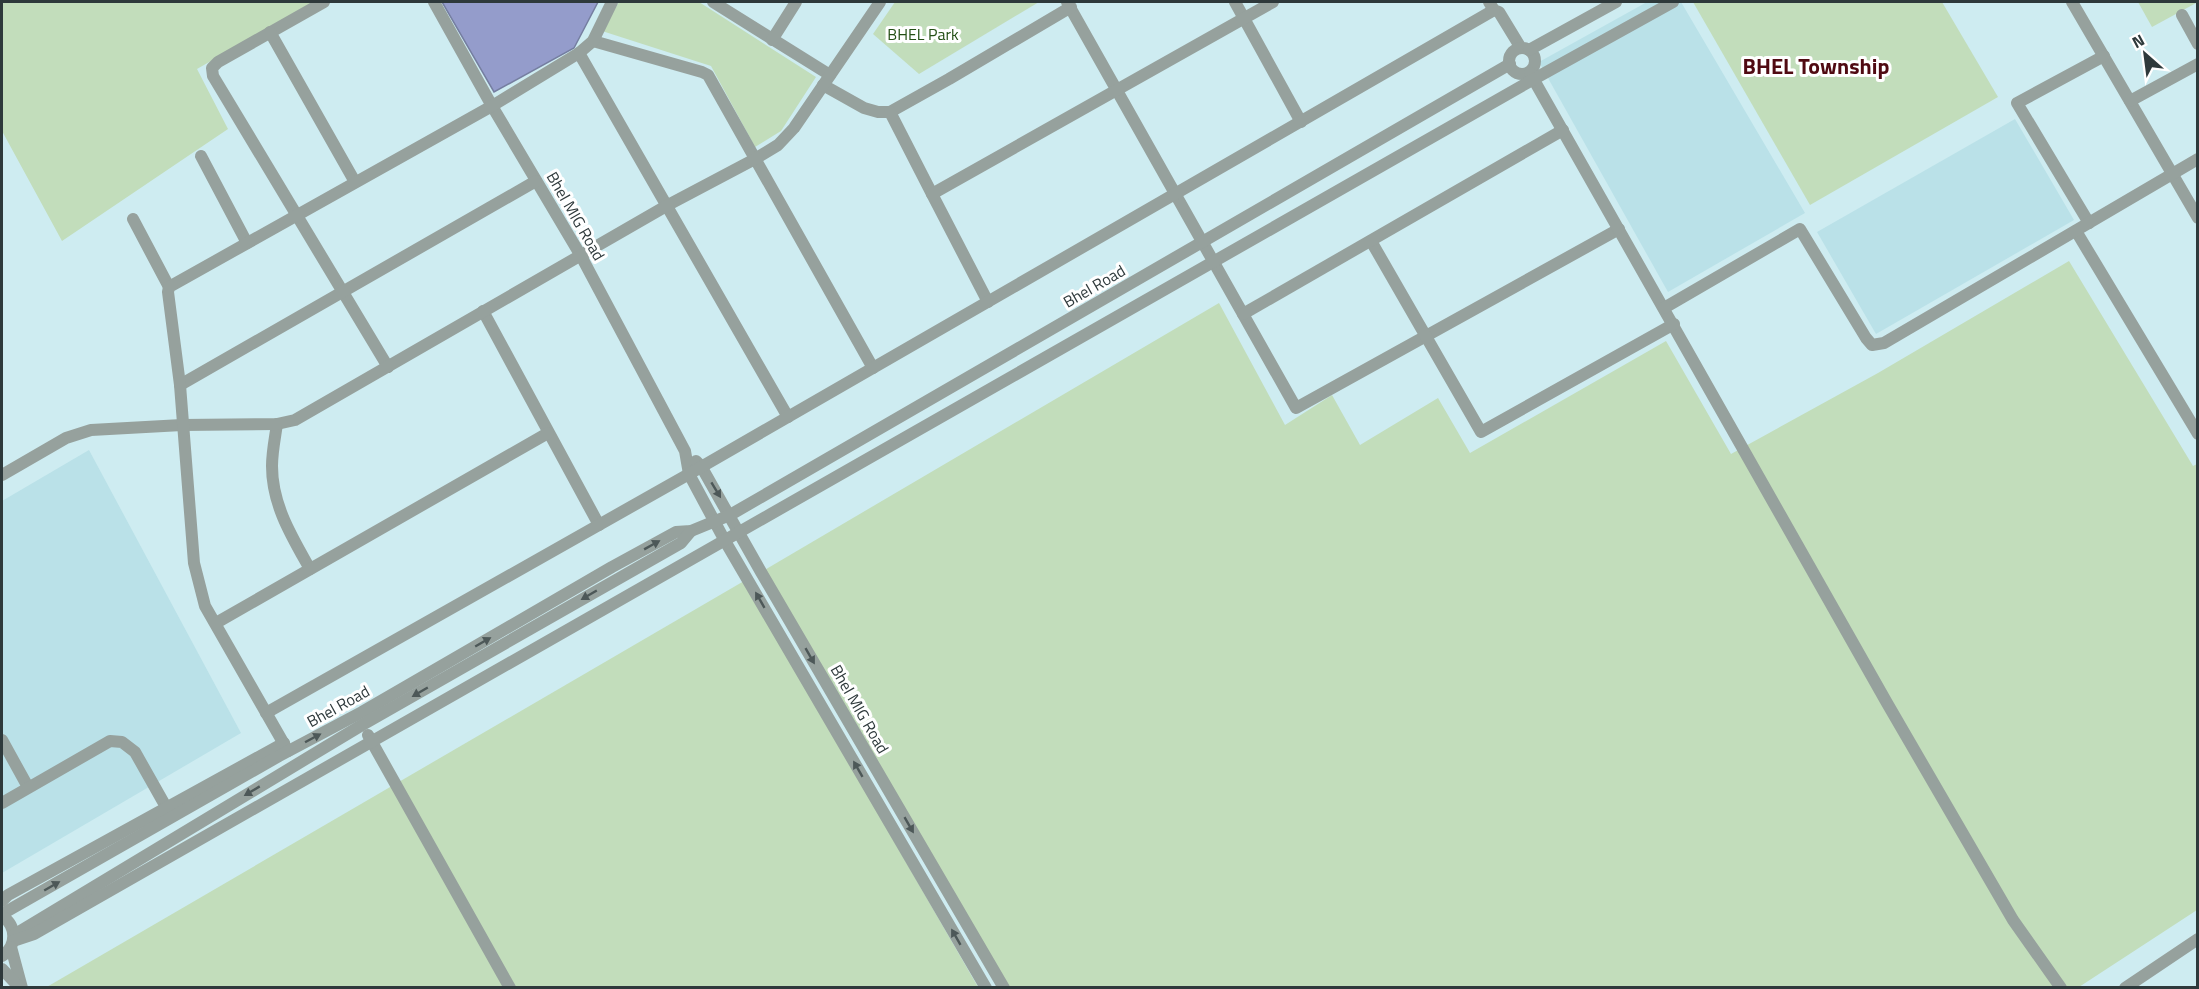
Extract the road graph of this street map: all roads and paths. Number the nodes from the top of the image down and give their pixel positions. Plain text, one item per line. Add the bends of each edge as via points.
1 (324, 2) edge
2 (434, 2) edge
3 (612, 2) edge
4 (713, 2) edge
5 (796, 2) edge
6 (880, 2) edge
7 (1234, 2) edge
8 (1273, 2) edge
9 (1616, 2) edge
10 (1673, 2) edge
11 (2072, 2) edge
12 (1069, 4) edge
13 (1492, 6) edge
14 (2181, 15) dead end
15 (1244, 18) junction
16 (270, 32) junction
17 (772, 40) junction
18 (593, 41) junction
19 (2198, 44) edge
20 (579, 53) junction
21 (1518, 54) junction
22 (2104, 56) junction
23 (2198, 64) edge
24 (1532, 76) junction
25 (826, 80) junction
26 (1117, 90) junction
27 (2130, 101) junction
28 (492, 106) junction
29 (890, 112) junction
30 (1300, 122) junction
31 (1563, 130) junction
32 (201, 156) dead end
33 (755, 159) junction
34 (2198, 159) edge
35 (2172, 174) junction
36 (536, 181) junction
37 (355, 182) junction
38 (1176, 194) junction
39 (932, 195) junction
40 (668, 205) junction
41 (297, 216) junction
42 (2198, 218) edge
43 (133, 219) dead end
44 (2089, 223) junction
45 (1619, 229) junction
46 (2076, 231) junction
47 (1371, 241) junction
48 (1203, 242) junction
49 (248, 243) junction
50 (581, 256) junction
51 (1214, 262) junction
52 (169, 287) junction
53 (344, 293) junction
54 (988, 302) junction
55 (1664, 308) junction
56 (483, 311) junction
57 (1243, 314) junction
58 (1674, 324) junction
59 (1426, 336) junction
60 (388, 368) junction
61 (873, 368) junction
62 (180, 386) junction
63 (788, 417) junction
64 (277, 424) junction
65 (182, 425) junction
66 (548, 434) junction
67 (2198, 434) edge
68 (685, 451) junction
69 (701, 466) junction
70 (689, 474) junction
71 (2, 475) edge
72 (730, 514) junction
73 (715, 522) junction
74 (599, 525) junction
75 (691, 531) junction
76 (739, 533) junction
77 (725, 541) junction
78 (310, 570) junction
79 (216, 623) junction
80 (266, 713) junction
81 (362, 725) junction
82 (2, 740) edge
83 (372, 741) junction
84 (286, 747) junction
85 (28, 787) junction
86 (2, 803) edge
87 (169, 812) junction
88 (2, 901) edge
89 (2, 915) edge
90 (2198, 939) edge
91 (10, 945) edge
92 (2, 969) edge
93 (2128, 986) edge
94 (21, 987) edge
95 (510, 987) edge
96 (986, 987) edge
97 (1004, 987) edge
98 (2061, 987) edge

1 - 16 street
2 - 28 street, Bhel MIG Road
3 - 18 street
4 - 17 street
5 - 17 street
6 - 25 street
7 - 15 street
8 - 15 street
9 - 21 street, Bhel Road
10 - 24 street
11 - 22 street
12 - 26 street
12 - 29 street via 949,80
13 - 21 street
13 - 30 street
14 - 19 street
15 - 26 street
15 - 30 street
16 - 37 street
16 - 41 street via 218,62 212,68 213,76
17 - 25 street
18 - 20 street
18 - 33 street via 708,75
20 - 28 street
20 - 40 street
21 - 24 street via 1536,61
21 - 24 street via 1517,74
21 - 48 street, Bhel Road
22 - 27 street
22 - 44 street via 2017,103
23 - 27 street
24 - 31 street
24 - 51 street
25 - 29 street via 864,108
25 - 33 street via 794,128
26 - 38 street
26 - 39 street
27 - 35 street
28 - 36 street, Bhel MIG Road
28 - 37 street
29 - 39 street
30 - 38 street
31 - 45 street
31 - 47 street
32 - 49 street
33 - 40 street
33 - 61 street
34 - 35 street
35 - 42 street
35 - 44 street
36 - 50 street, Bhel MIG Road
36 - 53 street
37 - 41 street
38 - 48 street
38 - 54 street
39 - 54 street
40 - 50 street
40 - 63 street
41 - 49 street
41 - 53 street
43 - 52 street
44 - 46 street
45 - 55 street
45 - 59 street
46 - 55 street via 1884,344 1872,345 1866,338 1800,229
46 - 67 street
47 - 57 street
47 - 59 street
48 - 51 street
48 - 72 street, Bhel Road
49 - 52 street
50 - 56 street
50 - 68 street, Bhel MIG Road
51 - 57 street
51 - 76 street
52 - 62 street
53 - 60 street
53 - 62 street
54 - 61 street
55 - 58 street
56 - 60 street
56 - 66 street
57 - 59 street via 1296,408
58 - 59 street via 1481,432
58 - 98 street via 1989,879
60 - 64 street via 295,420
61 - 63 street
62 - 65 street
63 - 69 street
64 - 65 street
64 - 78 street via 272,466 275,491 281,516
65 - 71 street via 91,430 66,438
65 - 79 street via 194,563 205,606
66 - 74 street
66 - 78 street
68 - 69 street, Bhel MIG Road
68 - 70 street, Bhel MIG Road
69 - 70 street
69 -> 72 street, Bhel MIG Road
70 - 73 street, Bhel MIG Road
70 - 74 street
72 - 73 street, Bhel Road
72 - 76 street, Bhel MIG Road
73 - 75 street, Bhel Road
73 - 77 street, Bhel MIG Road
74 - 80 street
75 -> 81 street, Bhel Road via 681,543
84 -> 75 street, Bhel Road via 362,712 676,532
76 - 77 street
76 -> 97 street, Bhel MIG Road
77 - 83 street
96 -> 77 street, Bhel MIG Road
78 - 79 street
79 - 80 street
80 - 84 street
81 - 83 street
81 -> 91 street, Bhel Road
82 - 85 street
83 - 91 street
83 - 95 street
84 - 87 street, Bhel Road
85 - 86 street
85 - 87 street via 110,741 122,742 135,752
87 - 88 street
89 -> 87 street, Bhel Road
89 - 91 street via 10,923
90 - 93 street
91 - 94 street
92 - 94 street

